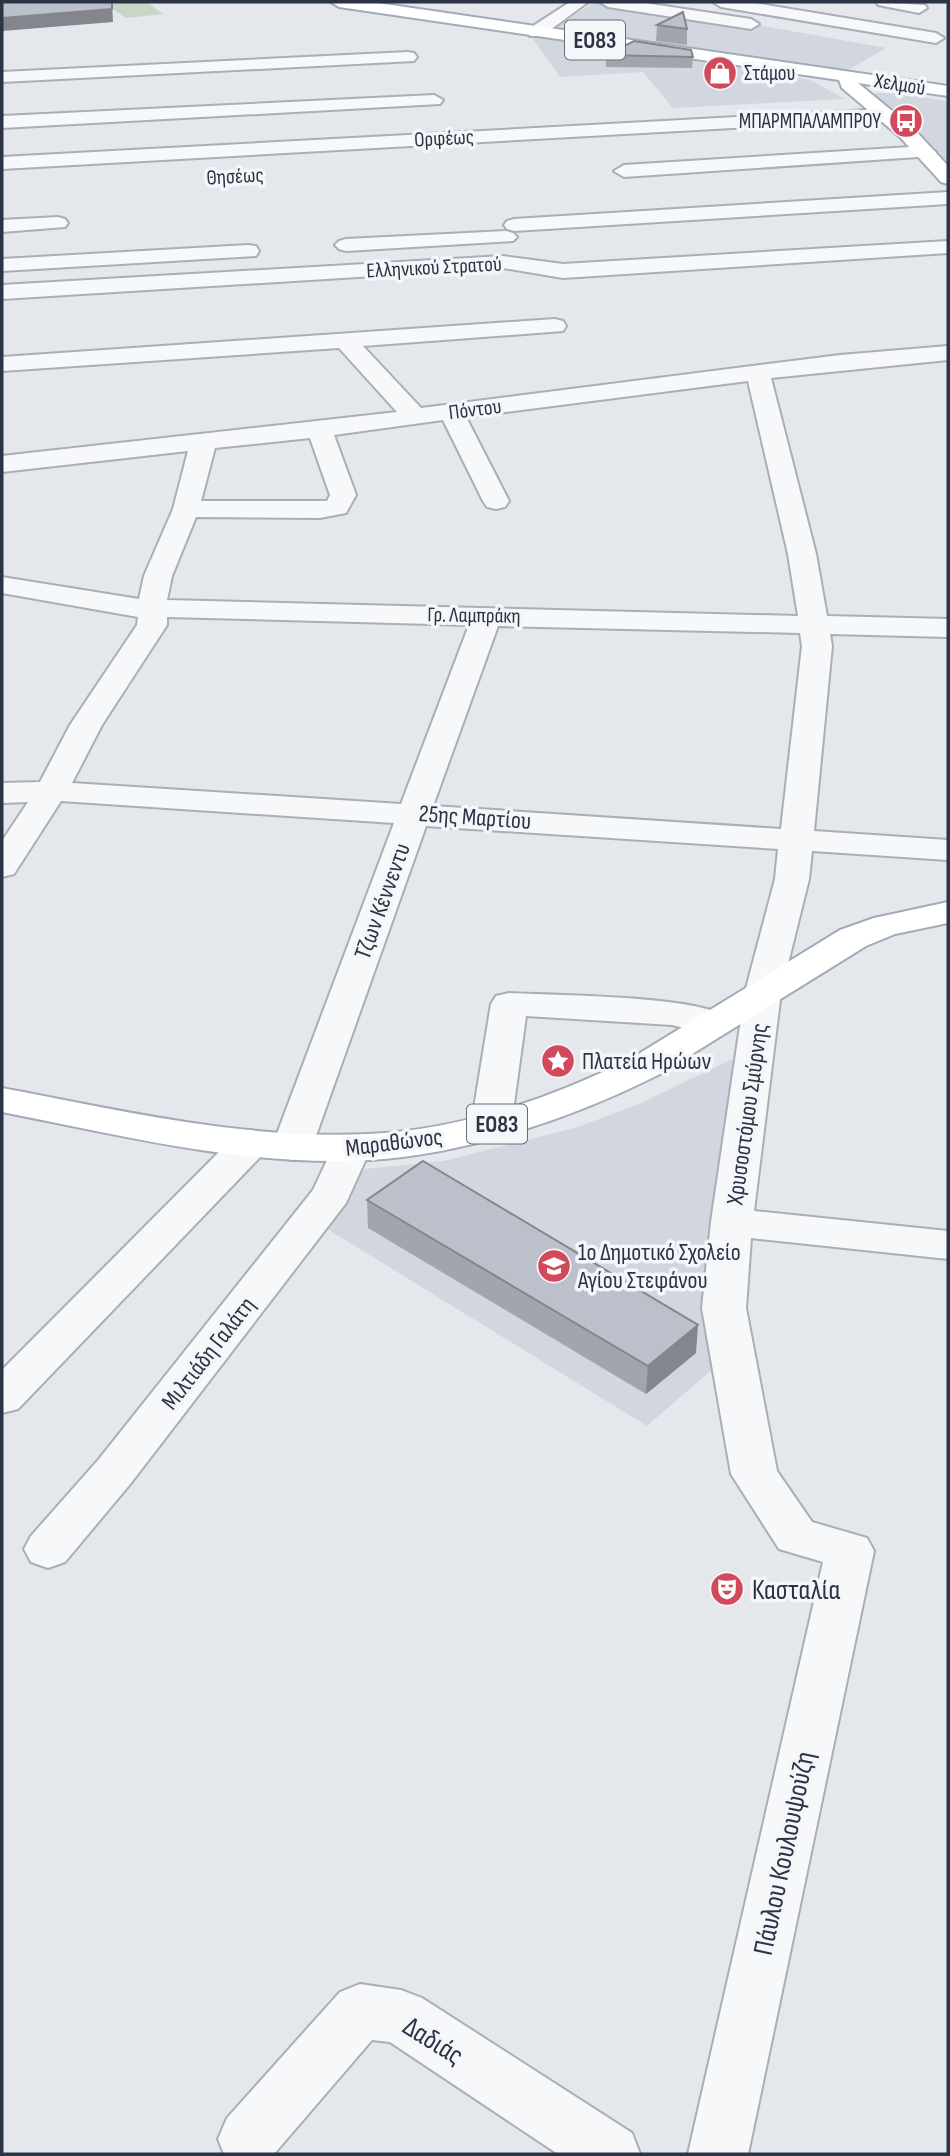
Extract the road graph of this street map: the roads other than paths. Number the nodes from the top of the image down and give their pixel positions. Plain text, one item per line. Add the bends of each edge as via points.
1 (339, 2) edge
2 (580, 2) edge
3 (608, 2) edge
4 (721, 2) edge
5 (884, 2) edge
6 (919, 8) dead end
7 (757, 25) dead end
8 (536, 32) junction
9 (936, 38) dead end
10 (111, 54) dead end
11 (408, 57) dead end
12 (2, 60) edge
13 (851, 76) junction
14 (2, 77) edge
15 (948, 91) edge
16 (434, 100) dead end
17 (886, 115) junction
18 (2, 122) edge
19 (926, 152) junction
20 (2, 163) edge
21 (624, 171) dead end
22 (948, 178) edge
23 (948, 198) edge
24 (58, 223) dead end
25 (2, 226) edge
26 (326, 247) dead end
27 (948, 247) edge
28 (270, 250) dead end
29 (2, 265) edge
30 (2, 292) edge
31 (555, 326) dead end
32 (346, 341) junction
33 (948, 353) edge
34 (2, 364) edge
35 (758, 372) junction
36 (451, 412) junction
37 (415, 417) junction
38 (319, 429) junction
39 (204, 440) junction
40 (2, 464) edge
41 (496, 501) dead end
42 (186, 509) junction
43 (2, 586) edge
44 (153, 608) junction
45 (487, 615) junction
46 (816, 624) junction
47 (948, 628) edge
48 (51, 791) junction
49 (2, 793) edge
50 (414, 813) junction
51 (797, 838) junction
52 (948, 850) edge
53 (2, 867) edge
54 (948, 913) edge
55 (763, 992) junction
56 (712, 1024) junction
57 (2, 1100) edge
58 (491, 1126) junction
59 (251, 1143) junction
60 (292, 1147) junction
61 (351, 1148) junction
62 (732, 1223) junction
63 (948, 1245) edge
64 (2, 1397) edge
65 (48, 1549) dead end
66 (850, 1551) joint
67 (248, 2139) dead end
68 (610, 2154) edge
69 (718, 2154) edge

1 - 8 main road, ΕΟ83
2 - 8 street
3 - 7 street
4 - 9 street
5 - 6 street
8 - 13 main road, ΕΟ83
10 - 12 street
11 - 14 street
13 - 15 main road, Χελμού
13 - 17 main road via 848,84
16 - 18 street
17 - 19 main road
17 - 20 street, Ορφέως
19 - 21 street
19 - 22 main road
23 - 26 street
24 - 25 street
27 - 30 street, Ελληνικού Στρατού via 563,271 503,262
28 - 29 street
31 - 32 street
32 - 34 street
32 - 37 street
33 - 35 street, Πόντου
35 - 36 street, Πόντου
35 - 46 street, Χρυσοστόμου Σμύρνης
36 - 37 street, Πόντου
36 - 41 street
37 - 38 street, Πόντου
38 - 39 street, Πόντου
38 - 42 street via 343,495 337,507
39 - 40 street, Πόντου
39 - 42 street
42 - 44 street via 158,576
43 - 44 street, Γρ. Λαμπράκη
44 - 45 street, Γρ. Λαμπράκη
44 - 48 street via 152,625 86,725
45 - 46 street, Γρ. Λαμπράκη
45 - 50 street, Τζων Κέννεντυ
46 - 47 street, Γρ. Λαμπράκη
46 - 51 street, Χρυσοστόμου Σμύρνης via 817,660
48 - 49 street, 25ης Μαρτίου
48 - 50 street, 25ης Μαρτίου
48 - 53 street
50 - 51 street, 25ης Μαρτίου
50 - 60 street, Τζων Κέννεντυ
51 - 52 street, 25ης Μαρτίου
51 - 55 street, Χρυσοστόμου Σμύρνης via 788,902
54 - 55 main road, Μαραθώνος / ΕΟ83 via 886,925 853,938
55 - 56 main road, Μαραθώνος / ΕΟ83
55 - 62 street, Χρυσοστόμου Σμύρνης
56 - 58 main road, Μαραθώνος / ΕΟ83 via 612,1083
56 - 58 street via 672,1014 509,1004
57 - 59 main road, Μαραθώνος / ΕΟ83 via 146,1129
58 - 61 main road, Μαραθώνος / ΕΟ83 via 412,1143
59 - 60 main road, Μαραθώνος / ΕΟ83
59 - 64 street
60 - 61 main road, Μαραθώνος / ΕΟ83
61 - 65 street, Μιλτιάδη Γαλάτη via 332,1194 115,1471
62 - 63 street
62 - 66 street, Χρυσοστόμου Σμύρνης via 724,1308 754,1475 796,1536
66 - 69 street, Πάυλου Κουλουψούζη
67 - 68 street, Δαδιάς via 359,2011 401,2017

